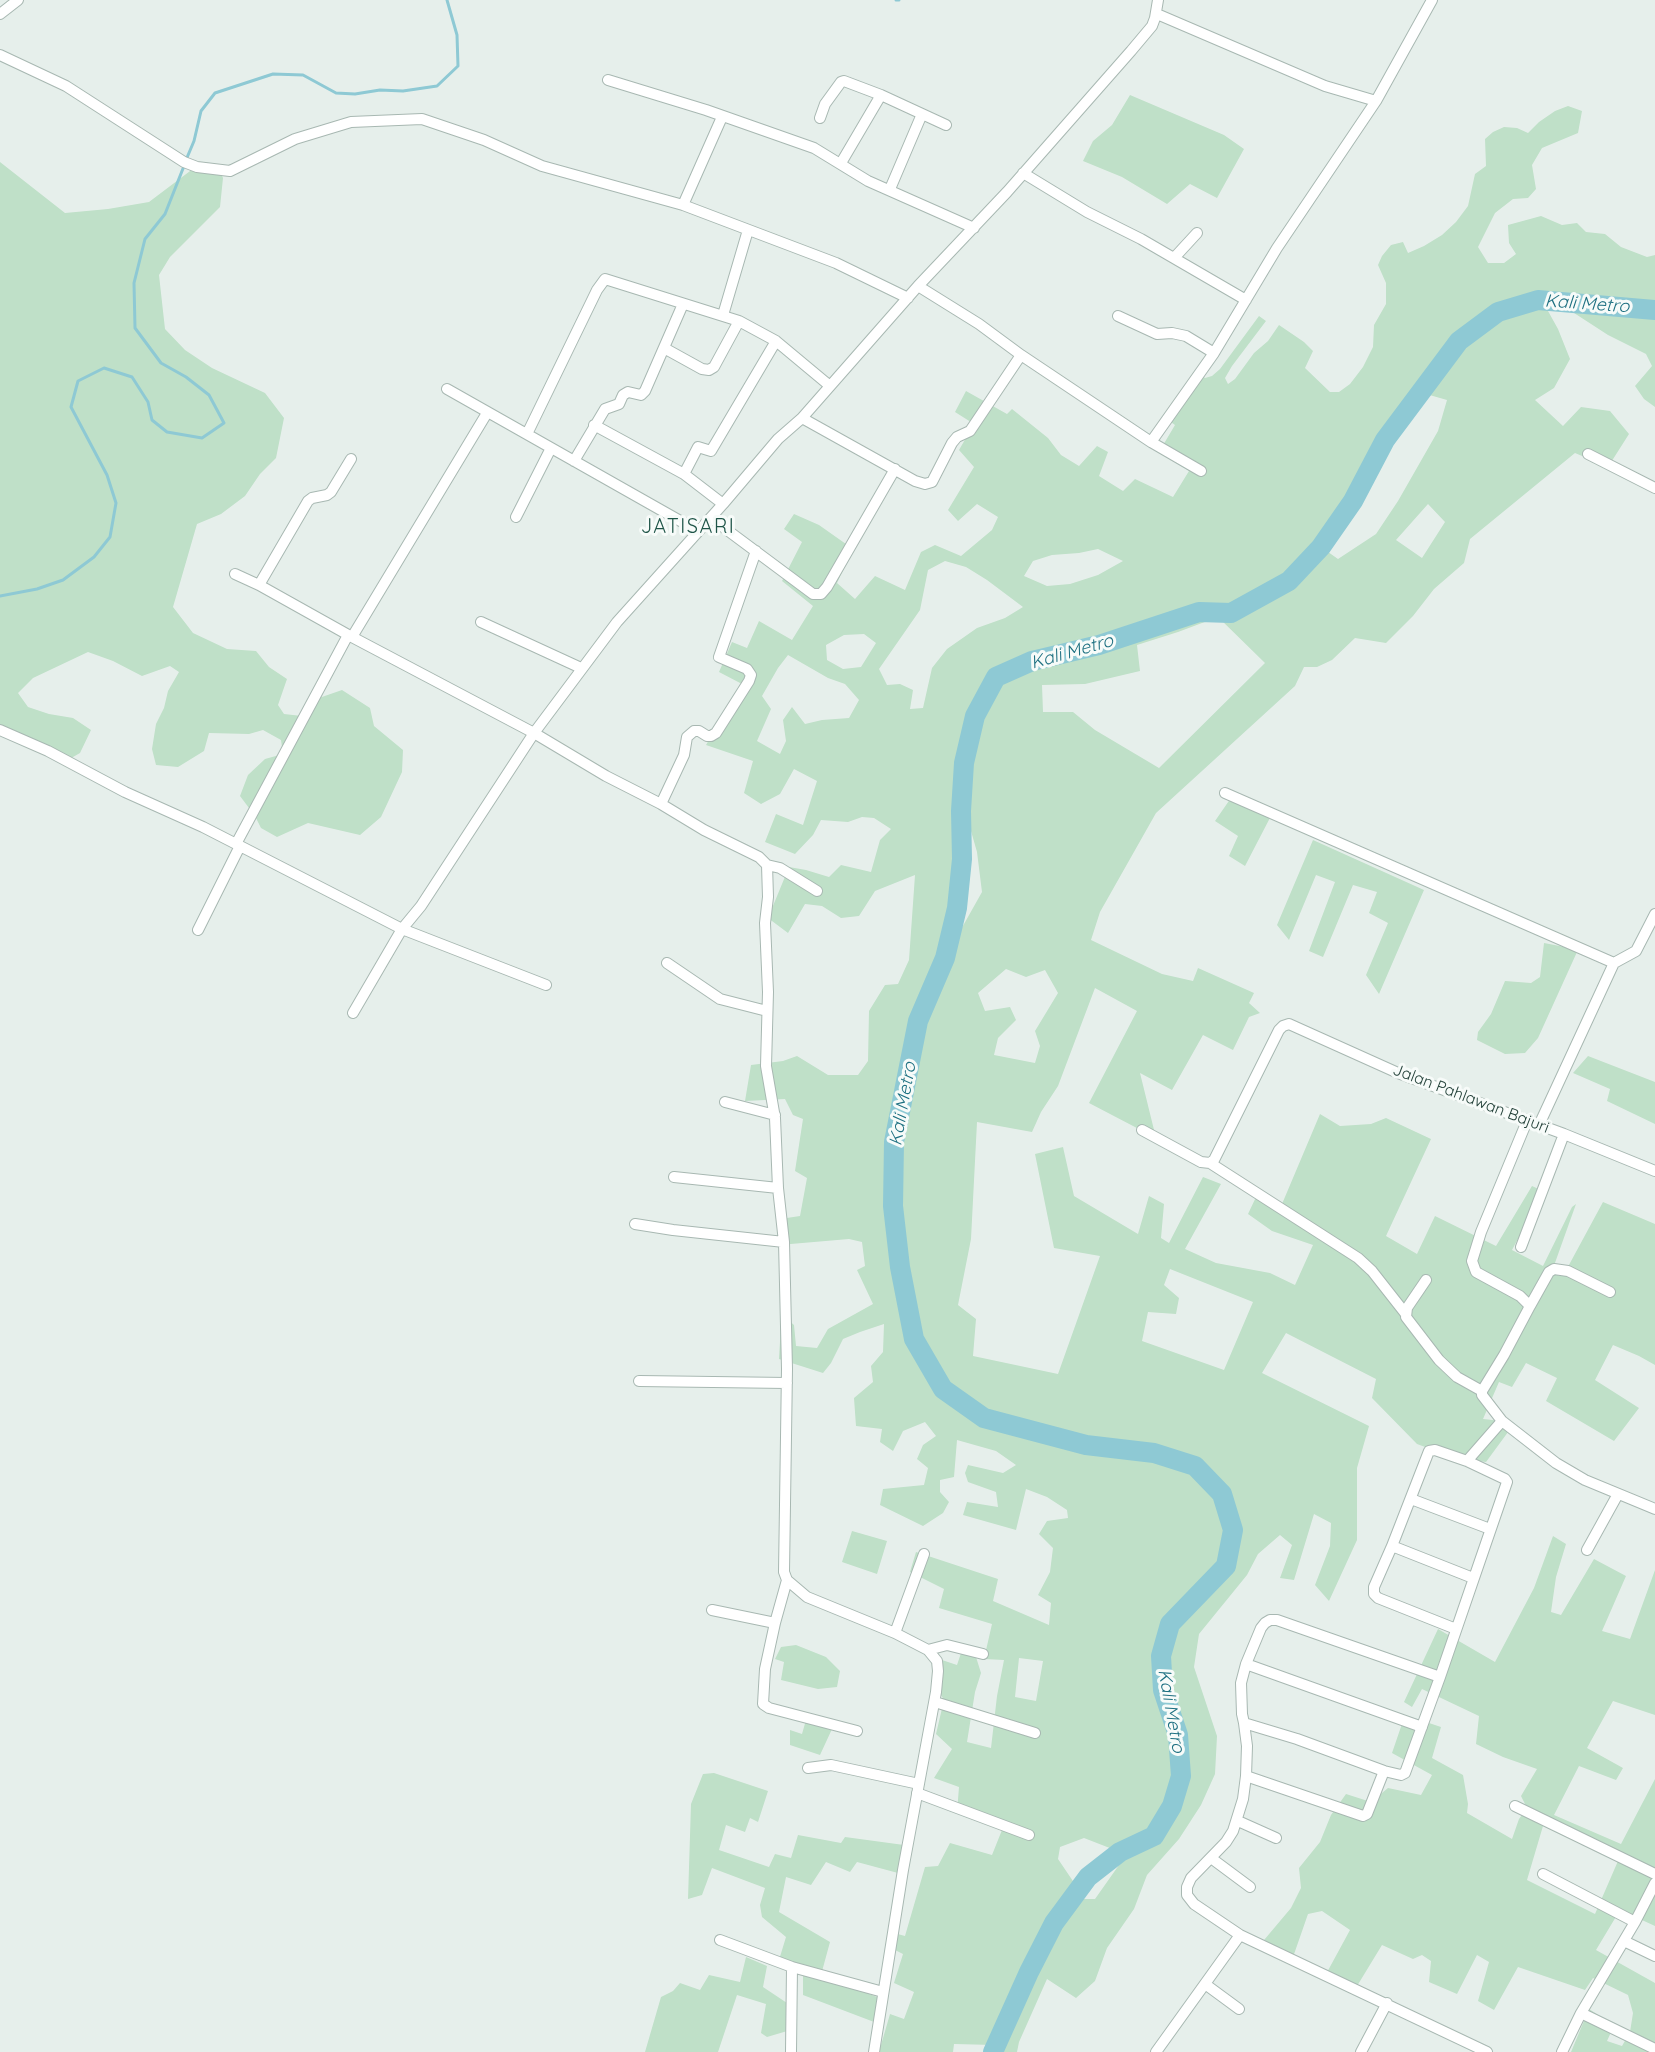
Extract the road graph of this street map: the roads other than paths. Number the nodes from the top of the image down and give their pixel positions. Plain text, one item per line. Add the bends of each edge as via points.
1 (18, 0) edge
2 (1432, 0) edge
3 (1159, 5) edge
4 (0, 15) edge
5 (0, 55) edge
6 (608, 80) dead end
7 (881, 95) junction
8 (1376, 101) junction
9 (922, 114) junction
10 (722, 117) junction
11 (820, 118) dead end
12 (946, 125) dead end
13 (841, 163) junction
14 (1023, 173) junction
15 (890, 189) junction
16 (683, 205) junction
17 (974, 228) junction
18 (748, 230) junction
19 (1197, 233) dead end
20 (1174, 258) junction
21 (918, 286) junction
22 (908, 298) junction
23 (1246, 300) junction
24 (683, 303) junction
25 (723, 315) junction
26 (1118, 316) dead end
27 (739, 321) junction
28 (776, 341) junction
29 (664, 348) junction
30 (1215, 352) junction
31 (1022, 355) junction
32 (830, 386) junction
33 (447, 389) dead end
34 (487, 413) junction
35 (802, 418) junction
36 (594, 425) junction
37 (527, 434) junction
38 (1151, 442) junction
39 (550, 448) junction
40 (1588, 454) dead end
41 (351, 459) dead end
42 (574, 461) junction
43 (895, 469) junction
44 (1201, 471) dead end
45 (684, 474) junction
46 (1655, 488) edge
47 (723, 504) junction
48 (516, 517) dead end
49 (711, 518) junction
50 (698, 531) junction
51 (751, 548) junction
52 (235, 574) dead end
53 (259, 585) junction
54 (481, 622) dead end
55 (350, 636) junction
56 (581, 668) junction
57 (0, 730) edge
58 (534, 733) junction
59 (1225, 793) dead end
60 (658, 802) junction
61 (238, 845) junction
62 (767, 865) junction
63 (817, 891) dead end
64 (1655, 914) edge
65 (402, 929) junction
66 (198, 930) dead end
67 (667, 963) dead end
68 (1614, 963) junction
69 (546, 985) dead end
70 (767, 1011) junction
71 (353, 1013) dead end
72 (725, 1102) dead end
73 (775, 1115) junction
74 (1527, 1121) junction
75 (1539, 1125) junction
76 (1142, 1130) dead end
77 (1564, 1134) junction
78 (1210, 1163) junction
79 (1655, 1171) edge
80 (674, 1178) dead end
81 (778, 1188) junction
82 (635, 1224) dead end
83 (784, 1242) junction
84 (1521, 1247) dead end
85 (1426, 1280) dead end
86 (1610, 1293) dead end
87 (1530, 1306) junction
88 (1405, 1313) junction
89 (639, 1381) dead end
90 (787, 1383) junction
91 (1482, 1391) junction
92 (1502, 1421) junction
93 (1467, 1461) junction
94 (1617, 1494) junction
95 (1411, 1499) junction
96 (1655, 1509) edge
97 (1490, 1529) junction
98 (1392, 1546) junction
99 (1587, 1550) dead end
100 (924, 1554) dead end
101 (1473, 1578) junction
102 (787, 1580) junction
103 (712, 1610) dead end
104 (774, 1623) junction
105 (1456, 1629) junction
106 (896, 1633) junction
107 (928, 1650) junction
108 (983, 1654) dead end
109 (1246, 1664) junction
110 (1440, 1677) junction
111 (934, 1702) junction
112 (1244, 1723) junction
113 (1422, 1727) junction
114 (856, 1731) dead end
115 (1035, 1733) dead end
116 (808, 1768) dead end
117 (1384, 1771) junction
118 (1246, 1776) junction
119 (918, 1789) junction
120 (1515, 1806) dead end
121 (1238, 1821) junction
122 (1029, 1835) dead end
123 (1276, 1838) dead end
124 (1211, 1858) junction
125 (1544, 1874) dead end
126 (1655, 1874) edge
127 (1655, 1883) edge
128 (1250, 1887) dead end
129 (1635, 1922) junction
130 (1240, 1935) junction
131 (720, 1940) dead end
132 (1624, 1941) junction
133 (1655, 1956) edge
134 (792, 1967) junction
135 (1205, 1984) junction
136 (883, 1992) junction
137 (1387, 2003) junction
138 (1239, 2009) dead end
139 (1581, 2013) junction
140 (1655, 2049) edge
141 (791, 2052) edge
142 (874, 2052) edge
143 (1156, 2052) edge
144 (1361, 2052) edge
145 (1487, 2052) edge
146 (1562, 2052) edge

1 - 4 street
2 - 8 street
3 - 8 street via 1269,62 1325,86
3 - 14 street via 1152,26
5 - 16 street via 66,86 183,162 206,169 230,171 295,139 351,122 422,119 484,140 542,166
6 - 10 street
7 - 9 street
7 - 11 street via 844,81 825,104
7 - 13 street
8 - 23 street
9 - 12 street
9 - 15 street
10 - 13 street via 814,148
10 - 16 street
13 - 15 street
14 - 17 street
14 - 20 street
15 - 17 street
16 - 18 street
17 - 21 street
18 - 22 street via 836,263
18 - 25 street
19 - 20 street
20 - 23 street
21 - 22 street
21 - 31 street
22 - 32 street
23 - 30 street
24 - 25 street
24 - 29 street
24 - 37 street via 603,280
25 - 27 street
26 - 30 street via 1157,334 1186,336
27 - 28 street
27 - 29 street via 709,370
28 - 32 street
28 - 45 street via 711,451 698,447
29 - 36 street via 643,394 626,393 619,404 605,409
30 - 38 street
31 - 38 street
31 - 43 street via 969,431 952,443 932,482 915,481
32 - 35 street
33 - 34 street
34 - 37 street
34 - 55 street
35 - 43 street
35 - 47 street via 778,439
36 - 42 street
36 - 45 street
37 - 39 street
38 - 44 street
39 - 42 street
39 - 48 street
40 - 46 street
41 - 53 street via 331,492 308,501
42 - 50 street
43 - 51 street via 821,594 813,594
45 - 47 street
47 - 49 street
49 - 50 street
49 - 51 street
50 - 56 street
51 - 60 street via 719,657 747,669 749,681 716,733 707,736 691,732 687,737 677,772
52 - 53 street
53 - 55 street
54 - 56 street
55 - 58 street
55 - 61 street
56 - 58 street
57 - 61 street
58 - 60 street
58 - 65 street
59 - 68 street
60 - 62 street
61 - 65 street
61 - 66 street
62 - 63 street via 780,868
62 - 70 street
64 - 68 street via 1636,951
65 - 69 street
65 - 71 street
67 - 70 street via 720,999
68 - 75 street
70 - 73 street via 766,1066
72 - 73 street
73 - 81 street
74 - 75 street, Jalan Pahlawan Bajuri
74 - 78 street, Jalan Pahlawan Bajuri via 1398,1073 1289,1024 1279,1030
74 - 87 street via 1472,1261 1476,1272 1520,1296
75 - 77 street, Jalan Pahlawan Bajuri
76 - 78 street
77 - 79 street, Jalan Pahlawan Bajuri
77 - 84 street
78 - 88 street via 1358,1258
80 - 81 street
81 - 83 street
82 - 83 street
83 - 90 street
85 - 88 street
86 - 87 street via 1568,1271 1554,1269
87 - 91 street
88 - 91 street via 1439,1360 1457,1377
89 - 90 street
90 - 102 street via 783,1565
91 - 92 street
92 - 93 street
92 - 94 street via 1556,1463
93 - 95 street via 1429,1450
93 - 97 street via 1507,1482
94 - 96 street
94 - 99 street
95 - 97 street
95 - 98 street
97 - 101 street
98 - 101 street
98 - 105 street via 1374,1594
100 - 106 street
101 - 105 street
102 - 104 street
102 - 106 street via 807,1597
103 - 104 street
104 - 114 street via 763,1704
105 - 110 street
106 - 107 street
107 - 108 street via 947,1645
107 - 111 street via 937,1661
109 - 110 street via 1265,1623 1277,1620
109 - 112 street via 1241,1683
109 - 113 street
110 - 113 street
111 - 115 street
111 - 119 street
112 - 117 street
112 - 118 street
113 - 117 street via 1405,1773
116 - 119 street via 831,1765
117 - 118 street via 1364,1816
118 - 121 street
119 - 122 street
119 - 136 street
120 - 126 street
121 - 123 street
121 - 124 street
124 - 128 street
124 - 130 street via 1191,1878 1187,1895
125 - 129 street
127 - 129 street
129 - 132 street
130 - 135 street
130 - 137 street
131 - 134 street
132 - 133 street
132 - 139 street
134 - 136 street
134 - 141 street
135 - 138 street
135 - 143 street
136 - 142 street
137 - 144 street
137 - 145 street
139 - 140 street
139 - 146 street

